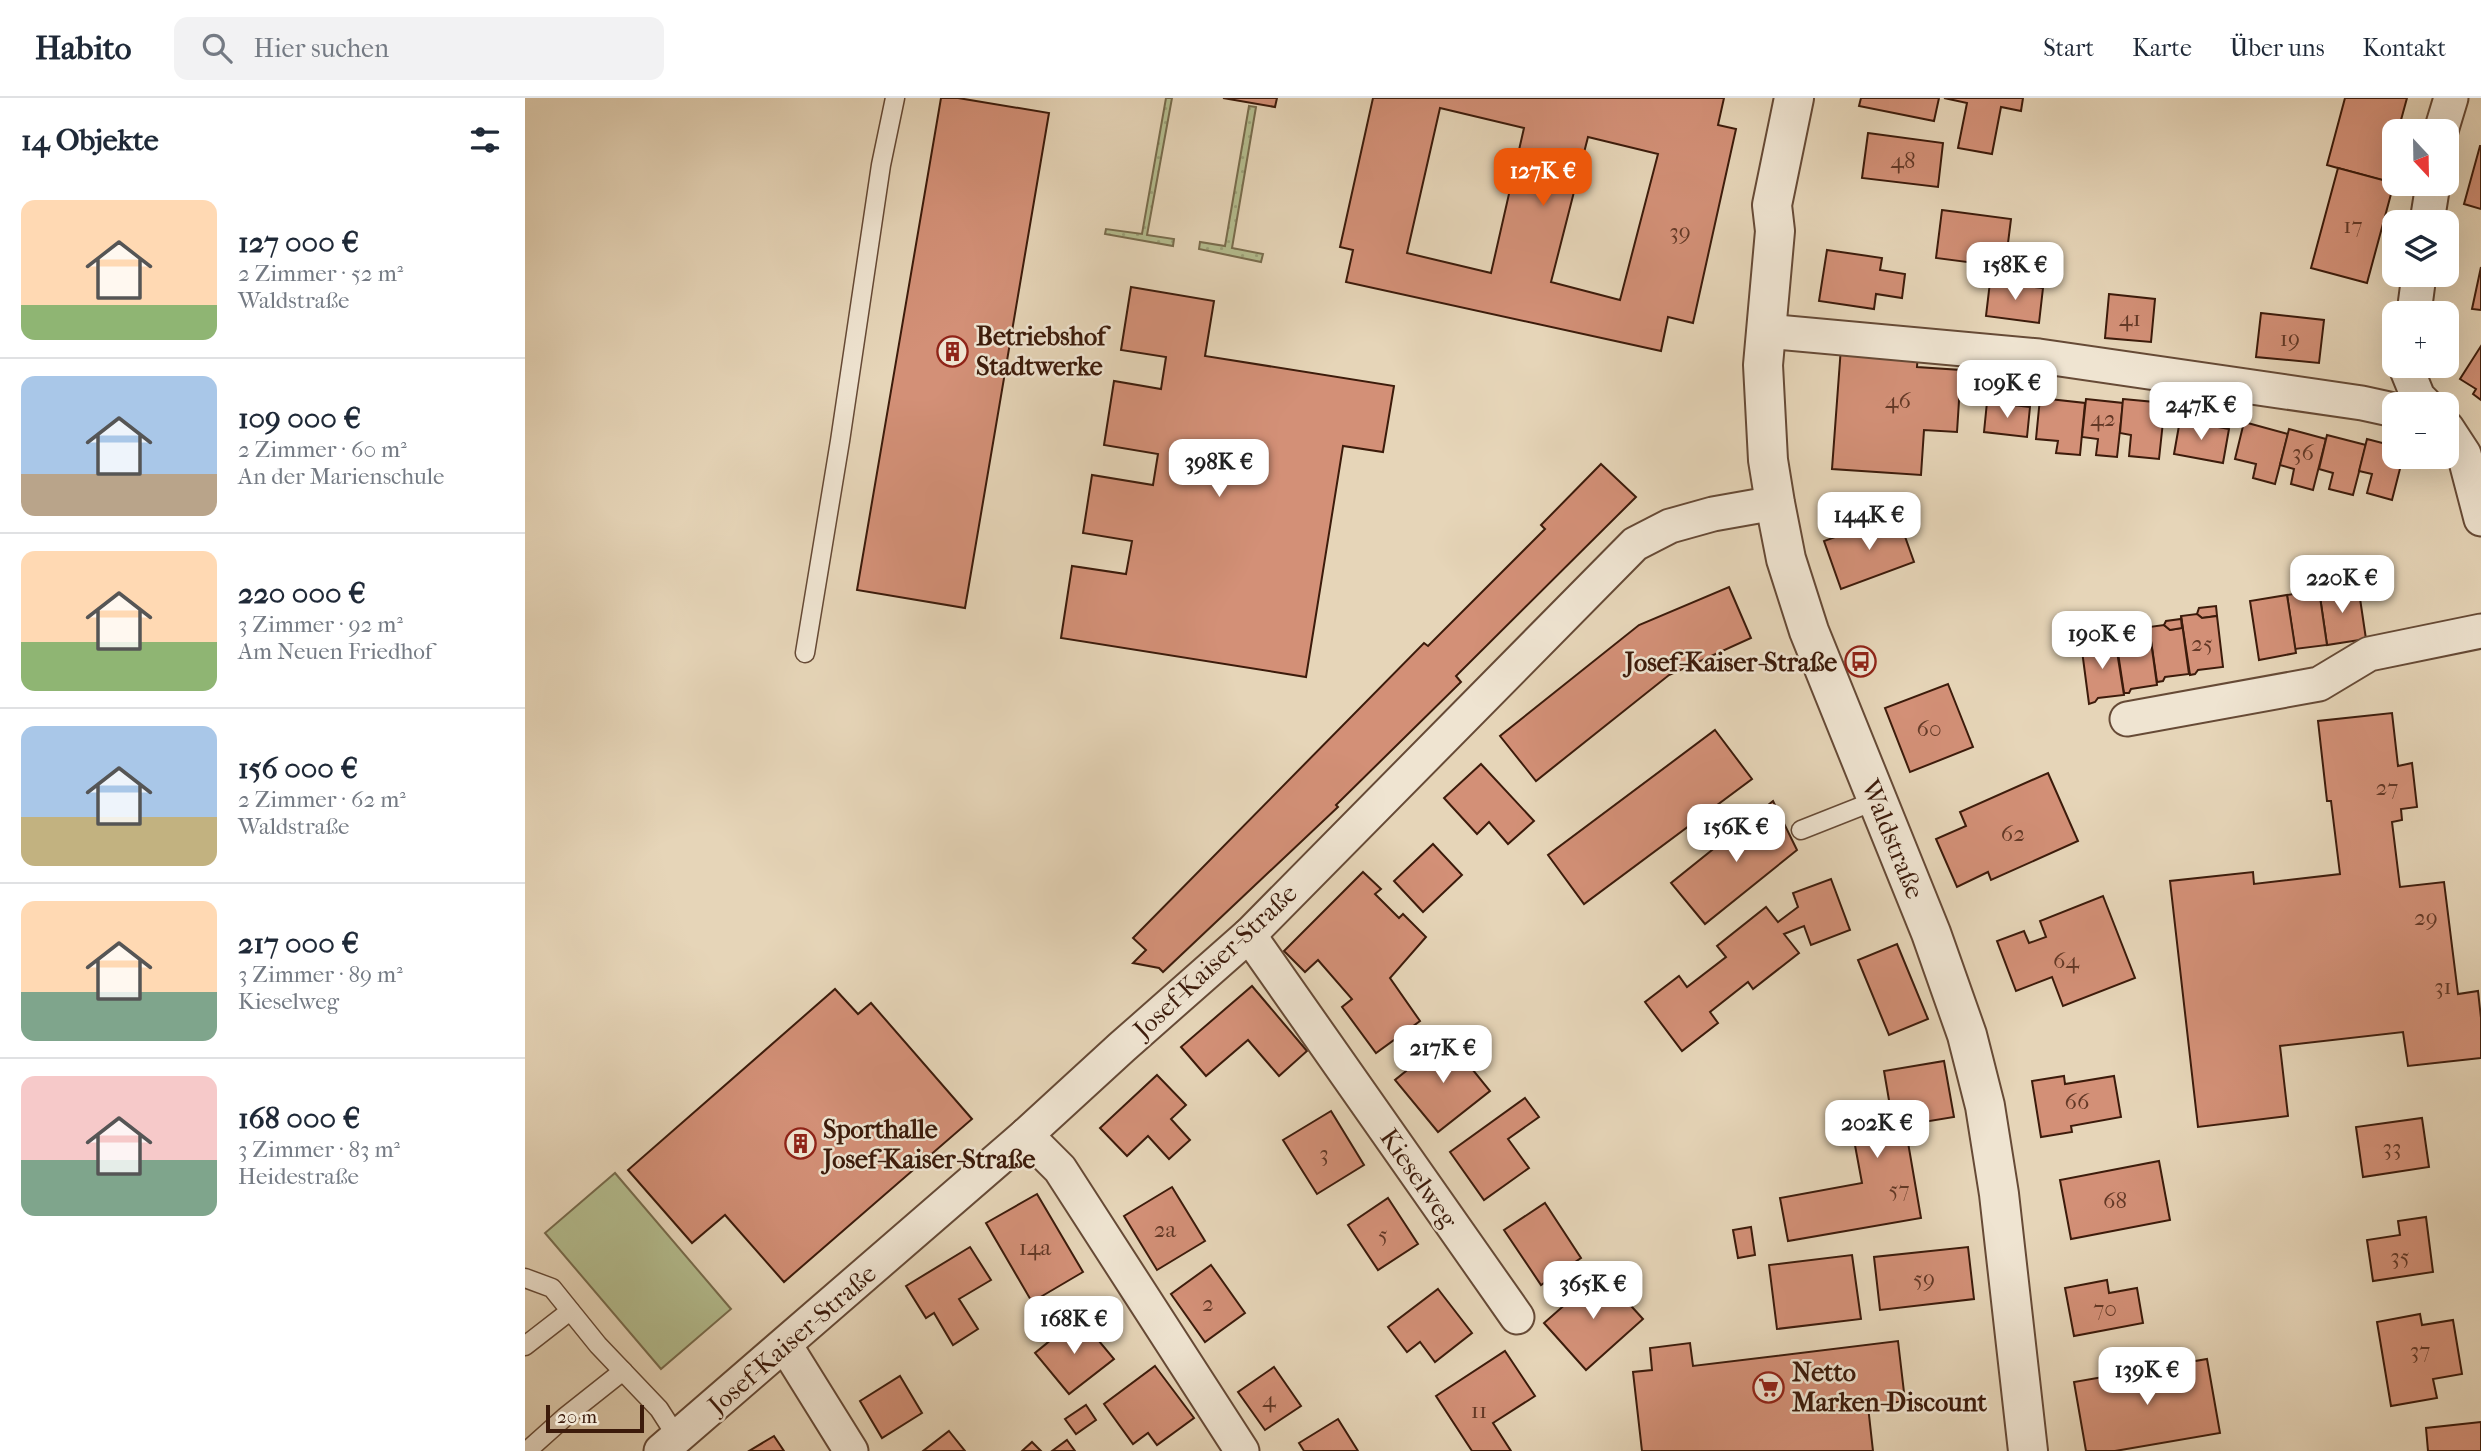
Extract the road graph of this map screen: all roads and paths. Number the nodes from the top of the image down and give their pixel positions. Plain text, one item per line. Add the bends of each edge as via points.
1 (895, 98) edge
2 (1794, 98) edge
3 (1820, 98) edge
4 (2451, 98) edge
5 (2445, 119) edge
6 (1775, 231) junction
7 (1765, 331) junction
8 (2382, 407) edge
9 (2459, 430) edge
10 (2481, 436) edge
11 (2459, 446) edge
12 (1775, 503) junction
13 (2481, 519) edge
14 (2481, 631) edge
15 (806, 653) dead end
16 (2127, 719) dead end
17 (1877, 800) junction
18 (1801, 830) dead end
19 (1249, 935) junction
20 (1026, 1135) junction
21 (525, 1278) edge
22 (570, 1311) junction
23 (1517, 1317) dead end
24 (525, 1346) edge
25 (785, 1346) junction
26 (623, 1371) junction
27 (669, 1444) edge
28 (527, 1451) edge
29 (851, 1451) edge
30 (1242, 1451) edge
31 (2028, 1451) edge

1 - 15 lane
2 - 6 street, Waldstraße via 1772,205
3 - 6 street via 1793,212
4 - 5 street
6 - 7 street, Waldstraße
7 - 8 street via 2039,356
7 - 12 street, Waldstraße via 1765,412
9 - 10 street
11 - 13 street
12 - 17 street, Waldstraße via 1798,602
12 - 19 street, Josef-Kaiser-Straße via 1670,526 1635,544
14 - 16 street via 2369,654 2319,684
17 - 18 lane
17 - 31 street, Waldstraße via 1931,933 1967,1035 1985,1106
19 - 20 street, Josef-Kaiser-Straße
19 - 23 street, Kieselweg
20 - 25 street, Josef-Kaiser-Straße
20 - 30 street via 1060,1169
21 - 22 lane via 552,1288
22 - 24 lane
22 - 26 lane
25 - 27 street, Josef-Kaiser-Straße
25 - 29 street
26 - 27 lane via 659,1409
26 - 28 lane

